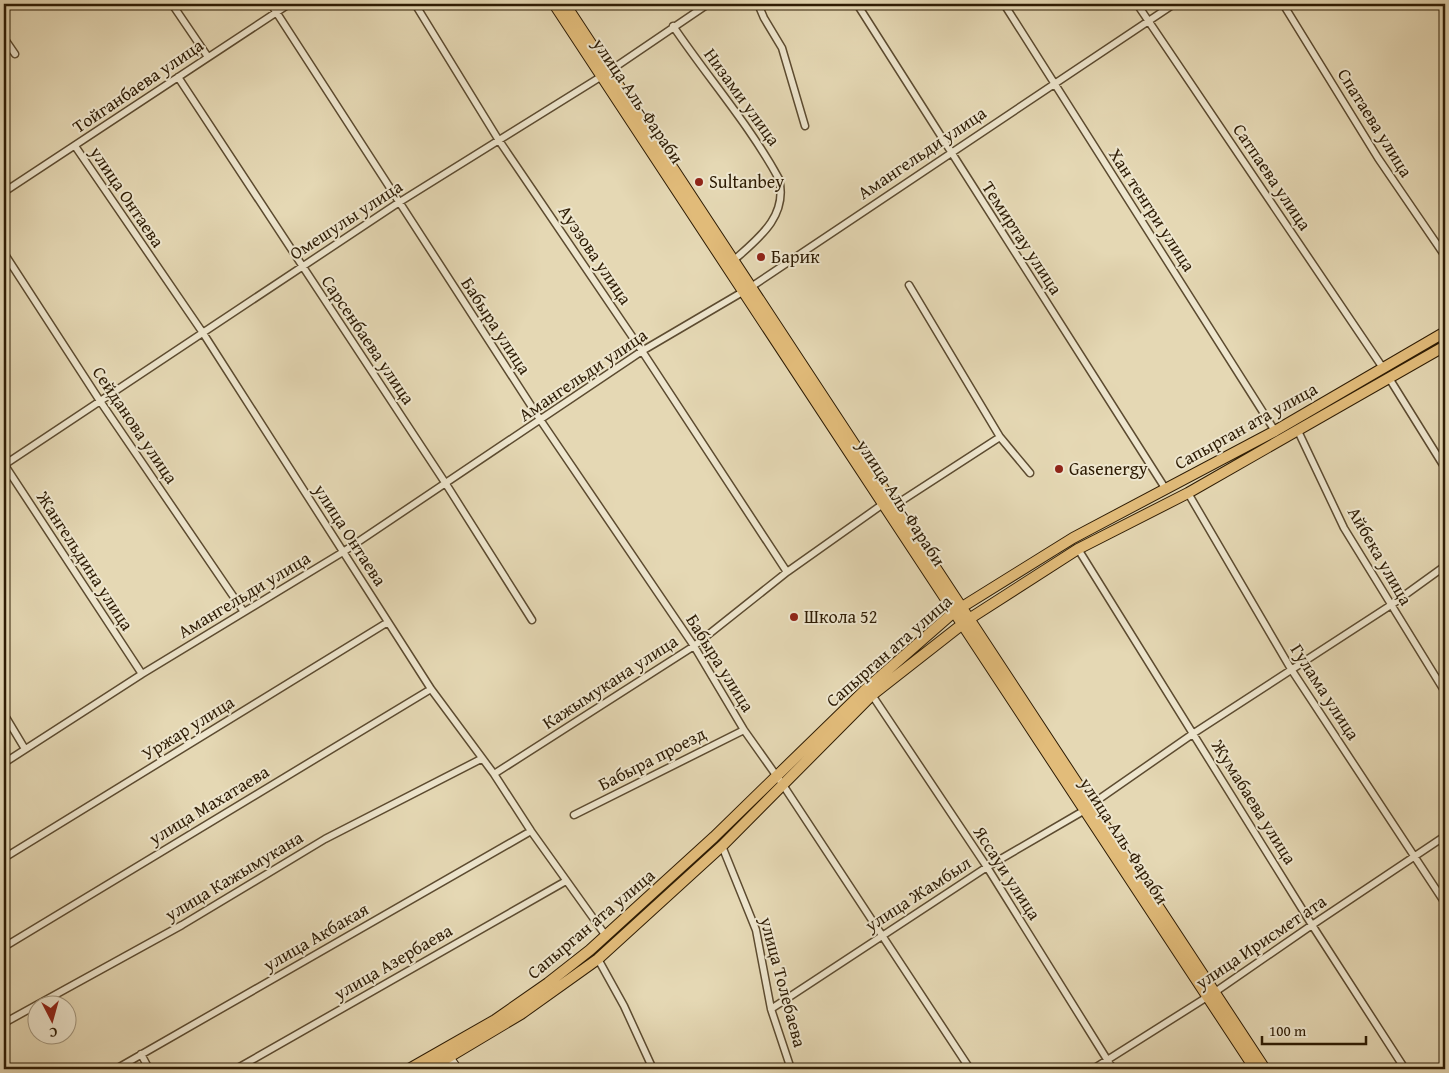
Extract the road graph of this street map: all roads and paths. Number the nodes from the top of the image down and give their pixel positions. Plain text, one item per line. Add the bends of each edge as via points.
1 (172, 4) edge
2 (272, 4) edge
3 (289, 4) edge
4 (415, 4) edge
5 (554, 4) edge
6 (565, 4) edge
7 (708, 4) edge
8 (758, 4) edge
9 (856, 4) edge
10 (1004, 4) edge
11 (1137, 4) edge
12 (1174, 4) edge
13 (1283, 4) edge
14 (277, 12) junction
15 (1148, 20) junction
16 (673, 26) junction
17 (4, 38) edge
18 (15, 54) dead end
19 (208, 58) junction
20 (606, 73) junction
21 (178, 77) junction
22 (1053, 83) junction
23 (805, 126) dead end
24 (498, 139) junction
25 (75, 146) junction
26 (949, 152) junction
27 (4, 192) edge
28 (398, 203) junction
29 (4, 252) edge
30 (1445, 256) edge
31 (734, 260) junction
32 (302, 267) junction
33 (909, 285) dead end
34 (747, 290) junction
35 (1445, 332) edge
36 (203, 333) junction
37 (1445, 346) edge
38 (642, 351) junction
39 (1383, 368) junction
40 (1389, 378) junction
41 (100, 401) junction
42 (541, 421) junction
43 (1298, 430) junction
44 (1275, 431) junction
45 (1000, 437) junction
46 (4, 465) edge
47 (1445, 468) edge
48 (1030, 473) dead end
49 (446, 484) junction
50 (1164, 488) junction
51 (1188, 493) junction
52 (888, 506) junction
53 (1078, 549) junction
54 (343, 552) junction
55 (1445, 566) edge
56 (787, 572) junction
57 (1391, 605) junction
58 (958, 610) junction
59 (244, 612) junction
60 (532, 620) dead end
61 (388, 622) junction
62 (966, 622) junction
63 (694, 646) junction
64 (1291, 669) junction
65 (142, 674) junction
66 (431, 688) junction
67 (1445, 692) edge
68 (872, 696) junction
69 (4, 714) edge
70 (744, 730) junction
71 (1194, 733) junction
72 (25, 749) junction
73 (481, 759) junction
74 (4, 763) edge
75 (494, 774) junction
76 (776, 776) junction
77 (783, 786) junction
78 (1089, 807) junction
79 (574, 815) dead end
80 (531, 831) junction
81 (1445, 836) edge
82 (722, 846) junction
83 (1415, 856) junction
84 (4, 858) edge
85 (987, 867) junction
86 (566, 881) junction
87 (1445, 903) edge
88 (1312, 924) junction
89 (606, 936) junction
90 (882, 936) junction
91 (4, 948) edge
92 (598, 959) junction
93 (1211, 995) junction
94 (771, 1009) junction
95 (4, 1023) edge
96 (141, 1054) junction
97 (449, 1058) junction
98 (1107, 1060) junction
99 (652, 1067) dead end
100 (116, 1069) edge
101 (149, 1069) edge
102 (236, 1069) edge
103 (409, 1069) edge
104 (429, 1069) edge
105 (456, 1069) edge
106 (791, 1069) edge
107 (970, 1069) edge
108 (1093, 1069) edge
109 (1113, 1069) edge
110 (1255, 1069) edge
111 (1265, 1069) edge
112 (1405, 1069) edge

1 - 19 street
2 - 14 street, Бабыра улица
3 - 14 street, Тойганбаева улица
4 - 24 street, Ауэзова улица
5 - 20 main road, улица Аль-Фараби
6 - 20 main road, улица Аль-Фараби
7 - 16 street, Омешулы улица
8 - 23 street via 782,48
9 - 26 street, Темиртау улица
10 - 22 street, Хан тенгри улица
11 - 15 street, Сатпаева улица
12 - 15 street, Амангельди улица
13 - 30 street, Спатаева улица via 1378,158
14 - 19 street, Тойганбаева улица
14 - 28 street, Бабыра улица
15 - 22 street, Амангельди улица
15 - 39 street, Сатпаева улица
16 - 20 street, Омешулы улица
16 - 31 street, Низами улица via 702,69 739,114 765,153 782,189 778,211 770,227
17 - 18 street
19 - 21 street, Тойганбаева улица
20 - 24 street, Омешулы улица
20 - 31 main road, улица Аль-Фараби
20 - 34 main road, улица Аль-Фараби
21 - 25 street, Тойганбаева улица
21 - 32 street, Сарсенбаева улица
22 - 26 street, Амангельди улица
22 - 44 street, Хан тенгри улица
24 - 28 street, Омешулы улица
24 - 38 street, Ауэзова улица
25 - 27 street, Тойганбаева улица
25 - 36 street, улица Онтаева
26 - 34 street, Амангельди улица
26 - 50 street, Темиртау улица
28 - 32 street, Омешулы улица
28 - 42 street, Бабыра улица
29 - 41 street, Сейданова улица
31 - 34 main road, улица Аль-Фараби
32 - 36 street, Омешулы улица
32 - 49 street, Сарсенбаева улица
33 - 45 street
34 - 38 street, Амангельди улица
34 - 52 main road, улица Аль-Фараби
35 - 39 main road, Сапырган ата улица
36 - 41 street, Омешулы улица
36 - 54 street, улица Онтаева
37 - 40 main road, Сапырган ата улица
38 - 42 street, Амангельди улица
38 - 56 street, Ауэзова улица
39 - 44 main road, Сапырган ата улица
40 - 43 main road, Сапырган ата улица
40 - 47 street
41 - 46 street, Омешулы улица
41 - 59 street, Сейданова улица
42 - 49 street, Амангельди улица
42 - 63 street, Бабыра улица
43 - 51 main road, Сапырган ата улица
43 - 57 street, Айбека улица via 1344,528
44 - 50 main road, Сапырган ата улица
45 - 48 street
45 - 52 street, Кажымукана улица
46 - 65 street, Жангельдина улица
49 - 54 street, Амангельди улица
49 - 60 street, Сарсенбаева улица
50 - 58 main road, Сапырган ата улица via 1073,538
51 - 53 main road, Сапырган ата улица
51 - 64 street, Гулама улица
52 - 56 street, Кажымукана улица
52 - 58 main road, улица Аль-Фараби
53 - 62 main road, Сапырган ата улица
53 - 71 street, Жумабаева улица
54 - 59 street, Амангельди улица
54 - 61 street, улица Онтаева
55 - 57 street, улица Жамбыл
56 - 63 street, Кажымукана улица
57 - 64 street, улица Жамбыл
57 - 67 street, Айбека улица
58 - 62 main road, улица Аль-Фараби
58 - 76 main road, Сапырган ата улица via 866,689
59 - 65 street, Амангельди улица
61 - 66 street, улица Онтаева
61 - 84 street, Уржар улица
62 - 68 main road, Сапырган ата улица
62 - 78 main road, улица Аль-Фараби
63 - 70 street, Бабыра улица
63 - 75 street, Кажымукана улица
64 - 71 street, улица Жамбыл
64 - 83 street, Гулама улица
65 - 72 street, Амангельди улица
66 - 73 street, улица Онтаева
66 - 91 street, улица Махатаева
68 - 77 main road, Сапырган ата улица
68 - 85 street, Яссауи улица
69 - 72 street
70 - 76 street, Бабыра улица
70 - 79 street, Бабыра проезд
71 - 78 street, улица Жамбыл
71 - 88 street, Жумабаева улица
72 - 74 street, Амангельди улица
73 - 75 street, улица Онтаева
73 - 95 street, улица Кажымукана via 325,839 174,929
75 - 80 street, улица Онтаева
76 - 77 street, Бабыра улица
76 - 89 main road, Сапырган ата улица
77 - 82 main road, Сапырган ата улица
77 - 90 street, Бабыра улица
78 - 85 street, улица Жамбыл
78 - 93 main road, улица Аль-Фараби
80 - 86 street, улица Онтаева
80 - 96 street, улица Акбакая
81 - 83 street, улица Ирисмет ата
82 - 92 main road, Сапырган ата улица
82 - 94 street, улица Толебаева via 756,930
83 - 87 street, Гулама улица
83 - 88 street, улица Ирисмет ата
85 - 90 street, улица Жамбыл
85 - 98 street, Яссауи улица
86 - 89 street, улица Онтаева
86 - 102 street, улица Азербаева
88 - 93 street, улица Ирисмет ата
88 - 112 street, Жумабаева улица
89 - 103 main road, Сапырган ата улица via 495,1020
90 - 94 street, улица Жамбыл
90 - 107 street, Бабыра улица
92 - 97 main road, Сапырган ата улица via 520,1014
92 - 99 street
93 - 98 street, улица Ирисмет ата
93 - 110 main road, улица Аль-Фараби
93 - 111 main road, улица Аль-Фараби
94 - 106 street, улица Толебаева
96 - 100 street, улица Акбакая
96 - 101 street
97 - 104 main road, Сапырган ата улица
97 - 105 street
98 - 108 street, улица Ирисмет ата
98 - 109 street, Яссауи улица

